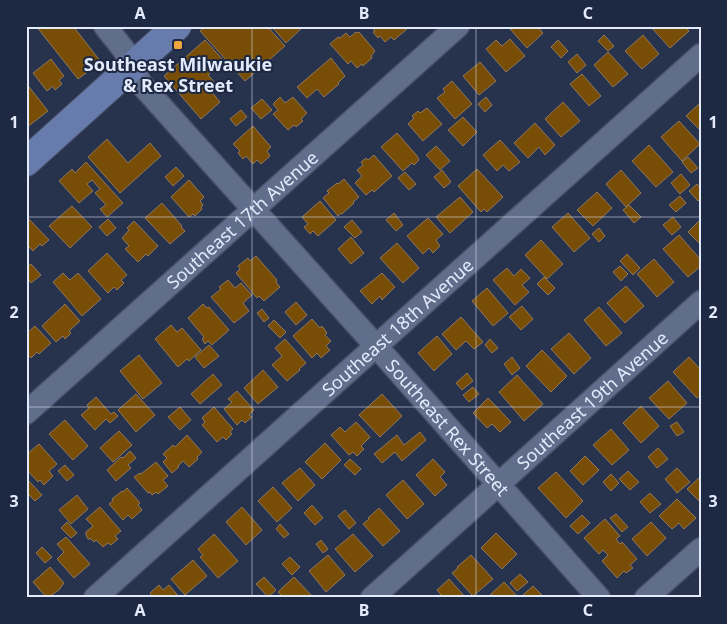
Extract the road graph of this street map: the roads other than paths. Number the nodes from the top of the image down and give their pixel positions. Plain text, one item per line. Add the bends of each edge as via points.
1 (105, 26) edge
2 (177, 26) edge
3 (458, 26) edge
4 (701, 55) edge
5 (132, 66) junction
6 (26, 162) edge
7 (253, 210) junction
8 (701, 302) edge
9 (376, 346) junction
10 (26, 413) edge
11 (499, 484) junction
12 (701, 549) edge
13 (95, 598) edge
14 (372, 598) edge
15 (599, 598) edge
16 (646, 598) edge

1 - 5 street, Southeast Rex Street
2 - 5 main road
3 - 7 street, Southeast 17th Avenue
4 - 9 street, Southeast 18th Avenue
5 - 6 main road
5 - 7 street, Southeast Rex Street via 141,84
7 - 9 street, Southeast Rex Street
7 - 10 street, Southeast 17th Avenue
8 - 11 street, Southeast 19th Avenue
9 - 11 street, Southeast Rex Street
9 - 13 street, Southeast 18th Avenue
11 - 14 street, Southeast 19th Avenue
11 - 15 street, Southeast Rex Street
12 - 16 street

